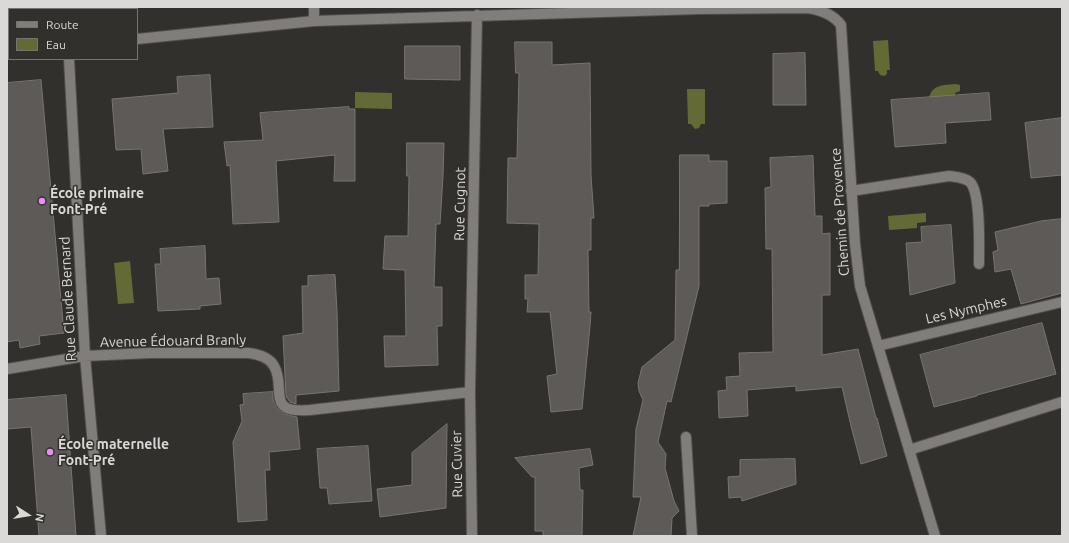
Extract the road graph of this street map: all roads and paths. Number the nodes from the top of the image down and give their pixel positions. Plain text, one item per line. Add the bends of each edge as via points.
1 (314, 7) edge
2 (700, 8) edge
3 (751, 8) edge
4 (665, 9) edge
5 (477, 16) junction
6 (314, 21) junction
7 (138, 39) edge
8 (69, 60) edge
9 (851, 191) junction
10 (979, 264) dead end
11 (1062, 304) edge
12 (878, 346) junction
13 (85, 356) junction
14 (7, 369) edge
15 (470, 392) junction
16 (1062, 402) edge
17 (686, 436) dead end
18 (909, 450) junction
19 (102, 536) edge
20 (472, 536) edge
21 (692, 536) edge
22 (935, 536) edge

1 - 6 street
2 - 3 street, Chemin de Provence
2 - 4 street, Chemin de Provence
3 - 9 street, Chemin de Provence via 817,9 832,15 841,26
4 - 5 street, Chemin de Provence
5 - 6 street, Chemin de Provence
5 - 15 street, Rue Cugnot
6 - 7 street, Chemin de Provence
8 - 13 street, Rue Claude Bernard
9 - 10 street via 949,176 966,179 976,194
9 - 12 street, Chemin de Provence via 857,269
11 - 12 street, Les Nymphes
12 - 18 street, Chemin de Provence
13 - 14 street, Avenue Édouard Branly
13 - 15 street, Avenue Édouard Branly via 240,352 261,356 275,367 281,402 294,411
13 - 19 street, Rue Claude Bernard
15 - 20 street, Rue Cuvier
16 - 18 street
17 - 21 street
18 - 22 street, Chemin de Provence

